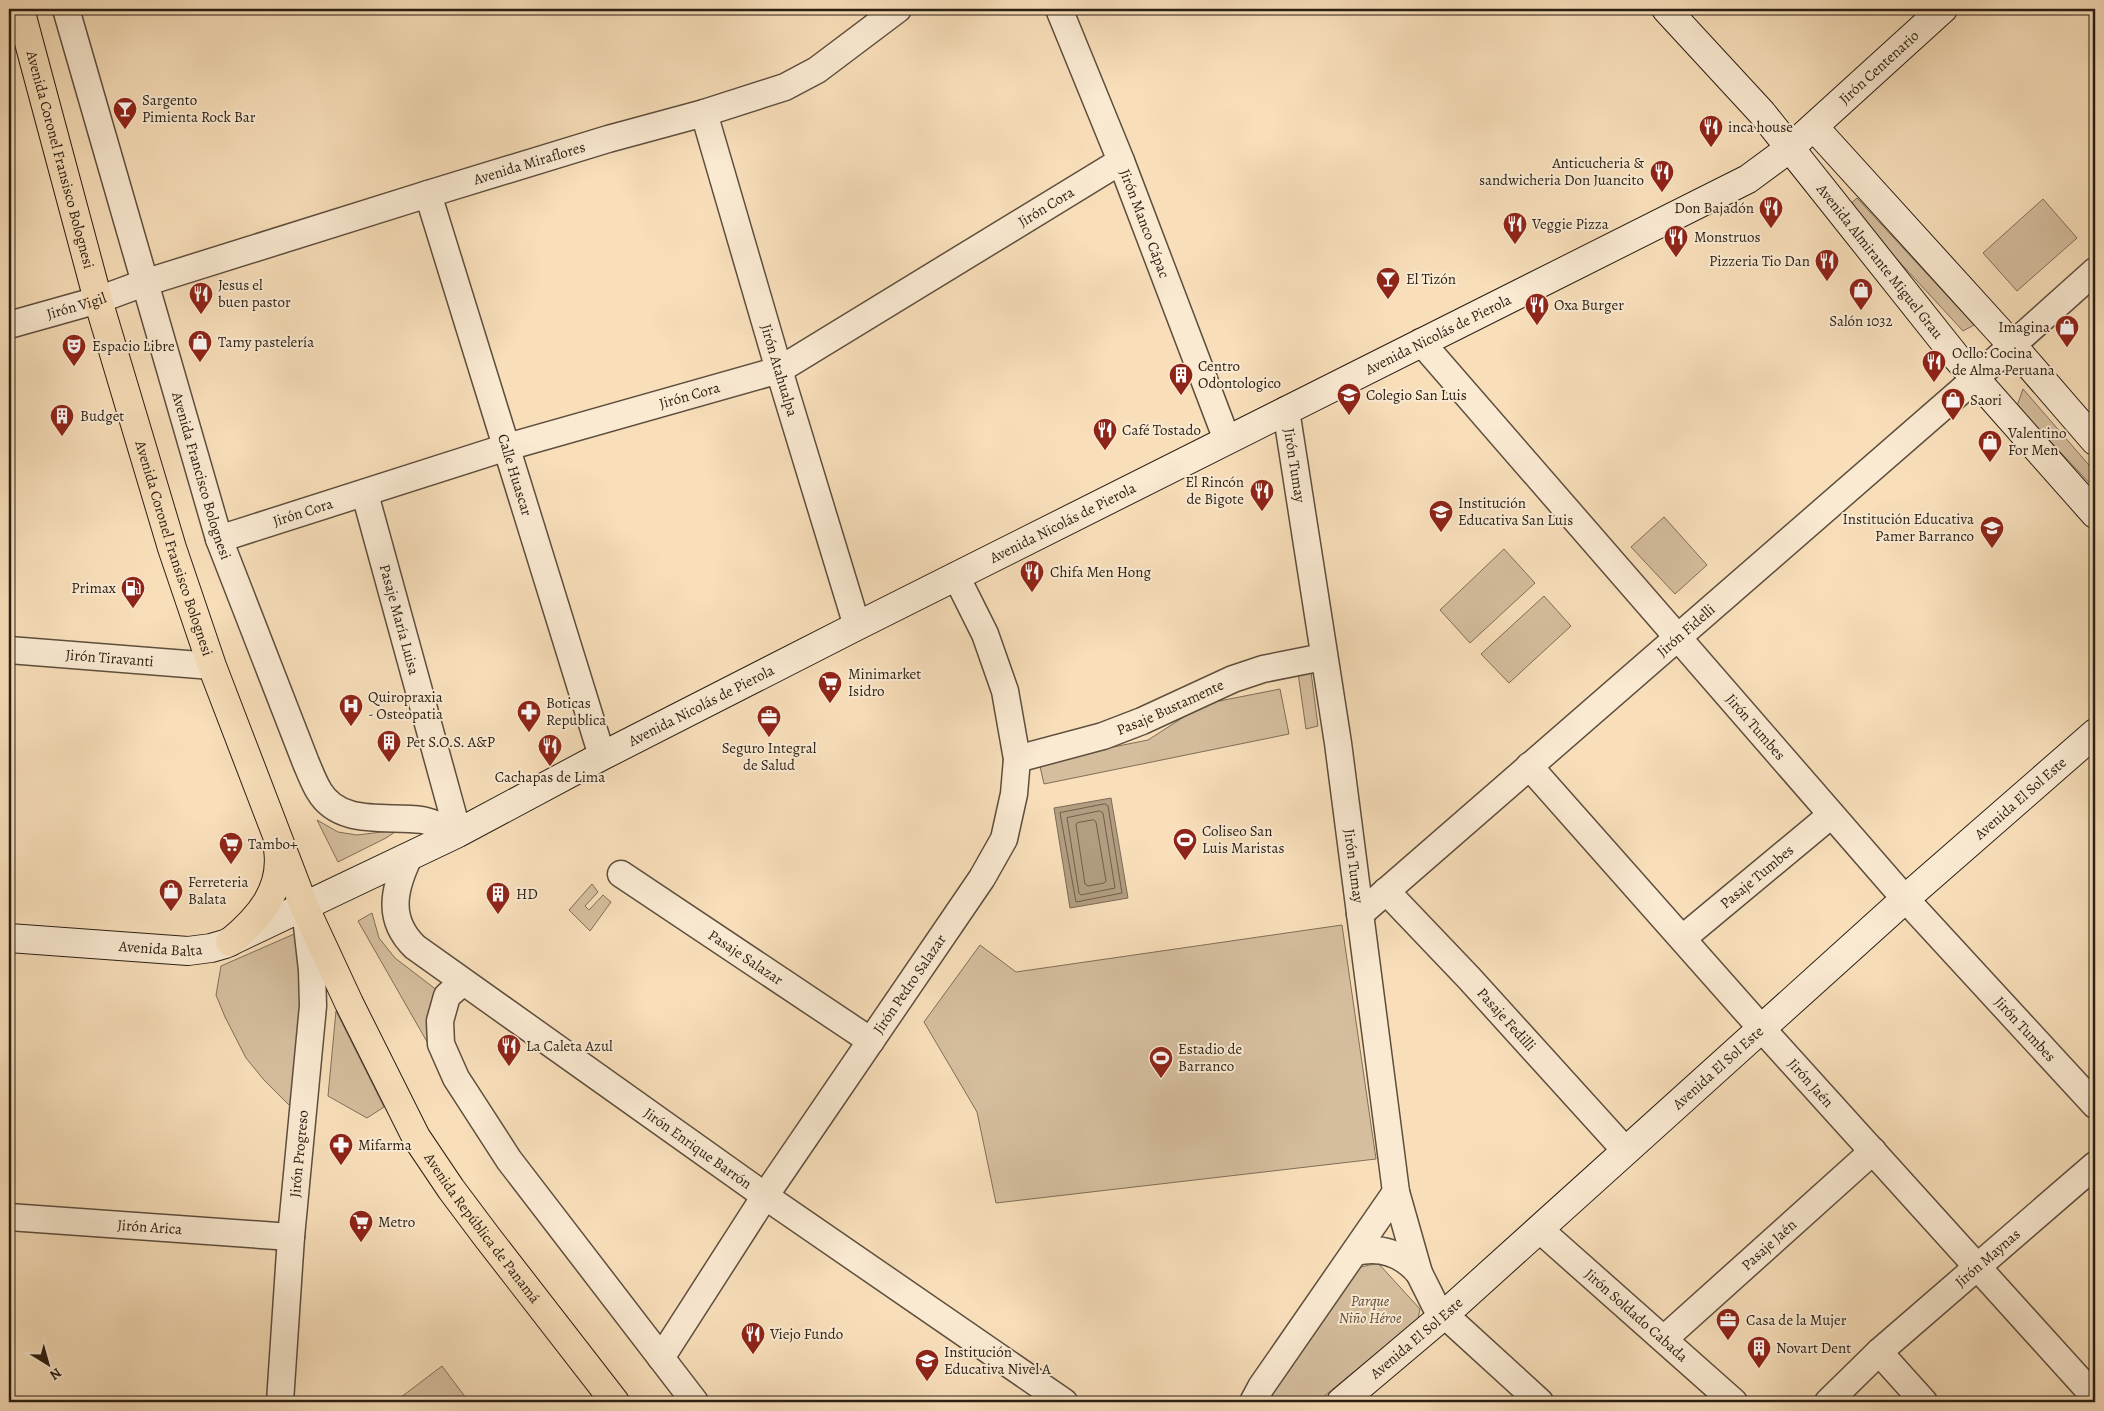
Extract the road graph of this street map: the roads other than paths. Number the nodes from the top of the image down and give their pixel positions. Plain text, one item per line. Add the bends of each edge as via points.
1 (20, 9) edge
2 (66, 9) edge
3 (898, 9) edge
4 (1059, 9) edge
5 (1666, 9) edge
6 (1943, 9) edge
7 (704, 114) junction
8 (1814, 127) junction
9 (1790, 148) junction
10 (1121, 161) junction
11 (428, 194) junction
12 (2095, 271) edge
13 (144, 283) junction
14 (98, 300) junction
15 (9, 325) edge
16 (1421, 342) junction
17 (2012, 345) junction
18 (779, 370) junction
19 (1974, 379) junction
20 (1286, 410) junction
21 (1227, 440) junction
22 (2095, 441) edge
23 (507, 447) junction
24 (365, 494) junction
25 (2095, 514) edge
26 (219, 539) junction
27 (956, 576) junction
28 (857, 626) junction
29 (1678, 637) junction
30 (9, 650) edge
31 (1324, 657) junction
32 (212, 666) junction
33 (2095, 733) edge
34 (602, 756) junction
35 (1017, 759) junction
36 (1529, 766) junction
37 (269, 811) junction
38 (1831, 815) junction
39 (458, 833) junction
40 (409, 857) junction
41 (620, 874) dead end
42 (1386, 891) junction
43 (1905, 899) junction
44 (304, 906) junction
45 (1360, 914) junction
46 (9, 938) edge
47 (1683, 938) junction
48 (230, 942) junction
49 (463, 982) junction
50 (1762, 1029) junction
51 (871, 1041) junction
52 (2095, 1105) edge
53 (1625, 1150) junction
54 (1873, 1151) junction
55 (2095, 1165) edge
56 (1396, 1192) junction
57 (765, 1196) junction
58 (9, 1217) edge
59 (1539, 1229) junction
60 (291, 1237) junction
61 (1354, 1252) junction
62 (1978, 1266) junction
63 (1419, 1273) junction
64 (1444, 1315) junction
65 (1664, 1339) junction
66 (1879, 1352) junction
67 (661, 1358) junction
68 (2095, 1398) edge
69 (280, 1402) edge
70 (615, 1402) edge
71 (695, 1402) edge
72 (1064, 1402) edge
73 (1253, 1402) edge
74 (1341, 1402) edge
75 (1540, 1402) edge
76 (1734, 1402) edge
77 (1828, 1402) edge
78 (1924, 1402) edge

1 - 14 main road, Avenida Coronel Fransisco Bolognesi
2 - 13 street, Avenida Francisco Bolognesi
3 - 7 street, Avenida Miraflores via 806,78
4 - 10 street, Jirón Manco Cápac
5 - 9 main road, Avenida Almirante Miguel Grau via 1743,91
6 - 8 main road, Jirón Centenario
7 - 11 street, Avenida Miraflores
7 - 18 street, Jirón Atahualpa
8 - 9 main road, Avenida Nicolás de Pierola
8 - 17 main road
9 - 16 main road, Avenida Nicolás de Pierola via 1730,188
9 - 19 main road, Avenida Almirante Miguel Grau
10 - 18 street, Jirón Cora
10 - 21 street, Jirón Manco Cápac
11 - 13 street, Avenida Miraflores
11 - 23 street, Calle Huascar
12 - 17 street, Jirón Fidelli
13 - 14 street, Jirón Vigil
13 - 26 street, Avenida Francisco Bolognesi
14 - 15 street, Jirón Vigil
14 - 32 main road, Avenida Coronel Fransisco Bolognesi via 172,548
16 - 20 main road, Avenida Nicolás de Pierola
16 - 29 street, Jirón Tumbes
17 - 19 street, Jirón Fidelli
17 - 22 main road
18 - 23 street, Jirón Cora
18 - 28 street, Jirón Atahualpa
19 - 25 main road, Avenida Almirante Miguel Grau
19 - 29 street, Jirón Fidelli
20 - 21 main road, Avenida Nicolás de Pierola
20 - 31 street, Jirón Tumay
21 - 27 main road, Avenida Nicolás de Pierola
23 - 24 street, Jirón Cora
23 - 34 street, Calle Huascar
24 - 26 street, Jirón Cora
24 - 39 street, Pasaje María Luisa
26 - 39 street, Avenida Francisco Bolognesi via 306,763 325,800 346,813 423,820
27 - 28 main road, Avenida Nicolás de Pierola
27 - 35 street, Jirón Pedro Salazar via 985,634 1005,691
28 - 34 main road, Avenida Nicolás de Pierola
29 - 36 street, Jirón Fidelli
29 - 38 street, Jirón Tumbes
30 - 32 street, Jirón Tiravanti
31 - 35 street, Pasaje Bustamente via 1263,669 1103,736
31 - 45 street, Jirón Tumay
32 - 37 main road, Avenida Coronel Fransisco Bolognesi
33 - 43 main road, Avenida El Sol Este
34 - 39 main road, Avenida Nicolás de Pierola
35 - 51 street, Jirón Pedro Salazar via 1014,794 1004,839 982,878
36 - 42 street, Jirón Fidelli
36 - 47 street, Jirón Jaén
37 - 44 main road, Avenida Coronel Fransisco Bolognesi
37 - 48 main road via 279,855 277,880 261,914
38 - 43 street, Jirón Tumbes
38 - 47 street, Pasaje Tumbes
39 - 40 main road, Avenida Nicolás de Pierola
40 - 44 main road, Avenida Nicolás de Pierola
40 - 49 street, Jirón Enrique Barrón via 397,889 395,907 400,929 415,948
41 - 51 street, Pasaje Salazar
42 - 45 street, Jirón Fidelli
42 - 53 street, Pasaje Fedilli
43 - 50 main road, Avenida El Sol Este
43 - 52 street, Jirón Tumbes
44 - 48 main road, Avenida Balta
44 - 60 street, Jirón Progreso via 313,1006
44 - 70 main road, Avenida República de Panamá via 416,1137 487,1237
45 - 56 street, Jirón Tumay
46 - 48 main road, Avenida Balta via 188,950
47 - 50 street, Jirón Jaén
49 - 57 street, Jirón Enrique Barrón
49 - 67 street via 447,996 443,1008 439,1032 445,1057 509,1160
50 - 53 main road, Avenida El Sol Este
50 - 54 street, Jirón Jaén
51 - 57 street, Jirón Pedro Salazar
53 - 59 main road, Avenida El Sol Este
54 - 62 street, Jirón Jaén
54 - 65 street, Pasaje Jaén
55 - 62 street, Jirón Maynas
56 - 61 street
56 - 63 street, Jirón Tumay
57 - 67 street, Jirón Pedro Salazar
57 - 72 street, Jirón Enrique Barrón
58 - 60 street, Jirón Arica
59 - 64 main road, Avenida El Sol Este
59 - 65 street, Jirón Soldado Cabada
60 - 69 street, Jirón Progreso
61 - 63 street via 1373,1249 1390,1252 1407,1260
61 - 73 street
62 - 66 street, Jirón Maynas
62 - 68 street, Jirón Jaén
63 - 64 street, Jirón Tumay via 1436,1307
64 - 74 main road, Avenida El Sol Este
64 - 75 street, Jirón Tumay
65 - 76 street, Jirón Soldado Cabada
66 - 77 street, Jirón Maynas
66 - 78 street
67 - 71 street

